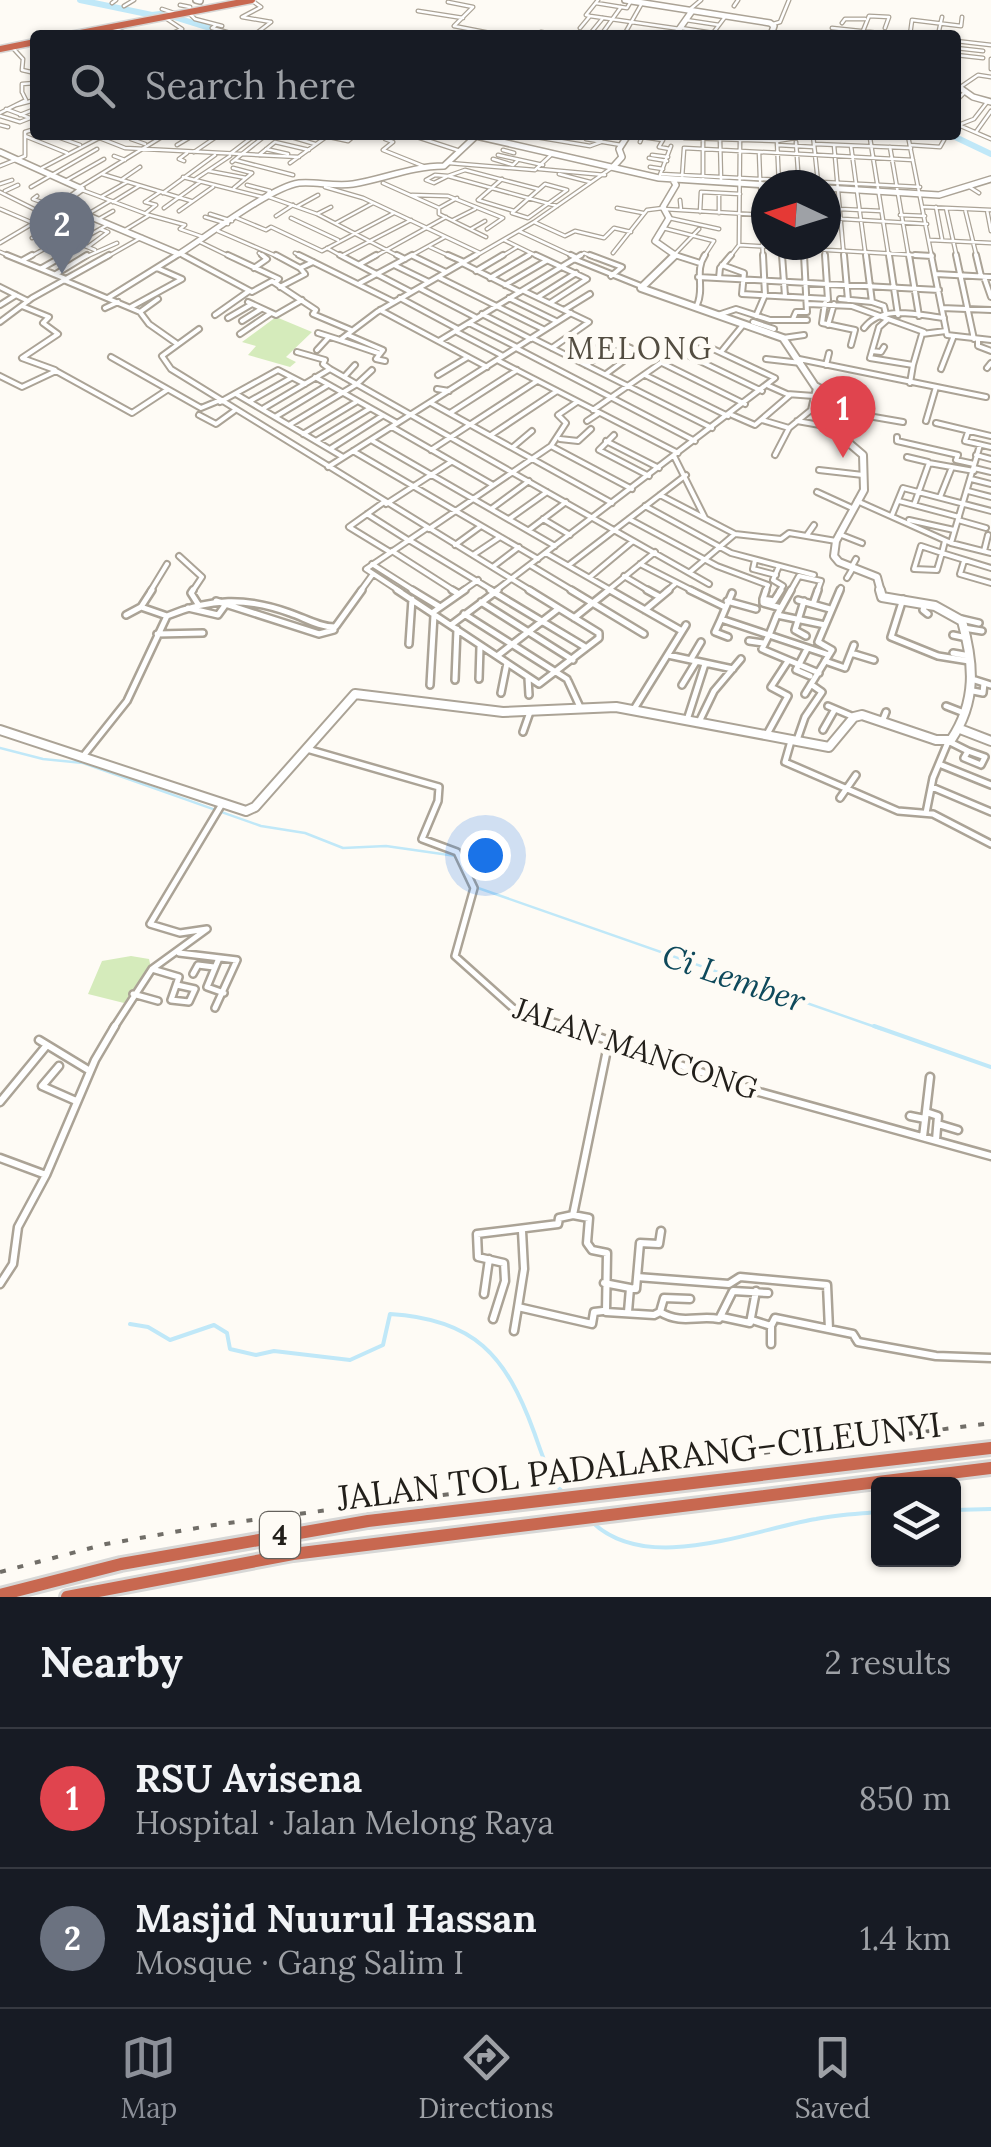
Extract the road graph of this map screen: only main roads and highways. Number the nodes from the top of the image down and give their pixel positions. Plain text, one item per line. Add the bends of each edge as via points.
1 (199, 0) edge
2 (252, 0) edge
3 (236, 1) edge
4 (628, 1) edge
5 (189, 10) junction
6 (176, 11) junction
7 (690, 11) junction
8 (83, 30) edge
9 (96, 30) edge
10 (680, 30) edge
11 (772, 30) edge
12 (30, 42) edge
13 (30, 42) edge
14 (0, 47) edge
15 (961, 89) edge
16 (989, 102) edge
17 (471, 140) edge
18 (497, 140) edge
19 (624, 140) edge
20 (0, 152) edge
21 (612, 167) junction
22 (673, 180) junction
23 (990, 180) edge
24 (751, 182) edge
25 (841, 186) edge
26 (960, 729) junction
27 (0, 730) edge
28 (991, 741) edge
29 (991, 1448) edge
30 (991, 1468) edge
31 (0, 1594) edge
32 (67, 1597) edge

1 - 5 highway
2 - 3 highway
3 - 5 highway
4 - 7 main road
5 - 6 highway
6 - 8 highway
6 - 9 highway via 143,24
7 - 10 main road
7 - 11 main road via 773,24
12 - 14 highway
13 - 14 highway
15 - 16 main road
17 - 20 main road via 449,163 375,180 300,184 266,198 180,254 61,207 81,188
18 - 21 main road
19 - 21 main road via 622,158
21 - 22 main road
22 - 24 main road
22 - 26 main road via 664,209 669,218 656,242 675,254 639,286 786,336 815,392 843,401 844,442 863,454 864,490 837,537 836,560 876,577 879,596 960,618 974,686
23 - 25 main road via 922,197
26 - 27 main road via 948,742 862,715 832,747 634,709 530,712 356,694 252,810 219,809
26 - 28 main road
29 - 31 highway, JALAN TOL PADALARANG–CILEUNYI / 4 via 222,1542
30 - 32 highway, JALAN TOL PADALARANG–CILEUNYI / 4 via 293,1554

